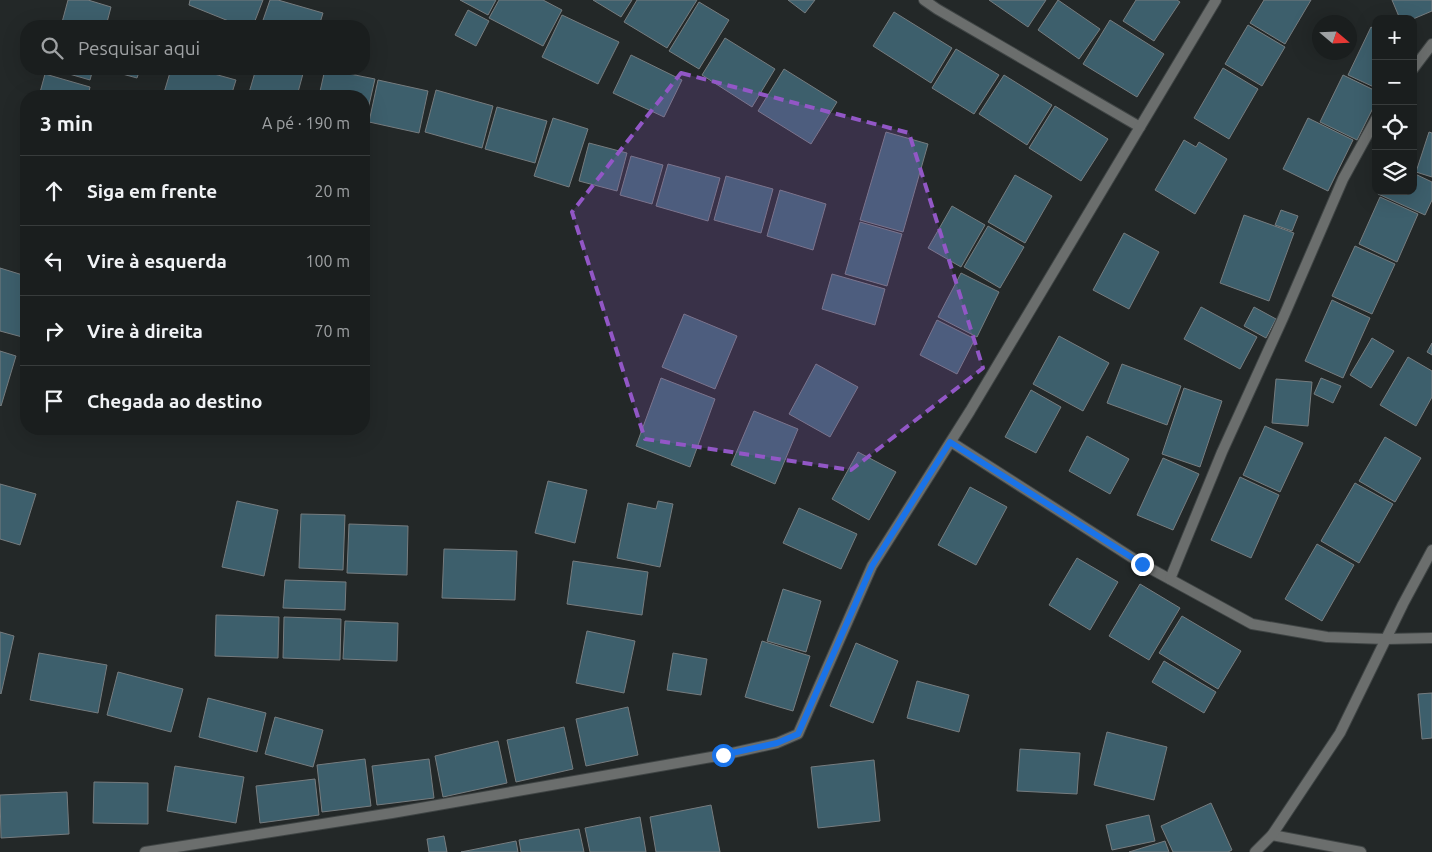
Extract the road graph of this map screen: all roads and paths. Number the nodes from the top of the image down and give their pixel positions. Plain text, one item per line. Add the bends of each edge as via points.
1 (924, 0) edge
2 (943, 0) edge
3 (1216, 0) edge
4 (937, 9) junction
5 (1432, 44) edge
6 (1417, 64) edge
7 (1372, 126) edge
8 (1140, 127) junction
9 (950, 442) junction
10 (1432, 550) edge
11 (1170, 579) junction
12 (1432, 638) edge
13 (1386, 639) junction
14 (1272, 835) junction
15 (145, 852) edge
16 (1255, 852) edge
17 (1361, 852) edge

1 - 4 street
2 - 4 street
3 - 8 street
4 - 8 street
5 - 6 street
7 - 11 street via 1343,179 1222,452
8 - 9 street
9 - 11 street
9 - 15 street via 872,566 798,734 777,743 723,755
10 - 13 street
11 - 13 street via 1252,624 1326,637
12 - 13 street
13 - 14 street via 1340,733
14 - 16 street
14 - 17 street

